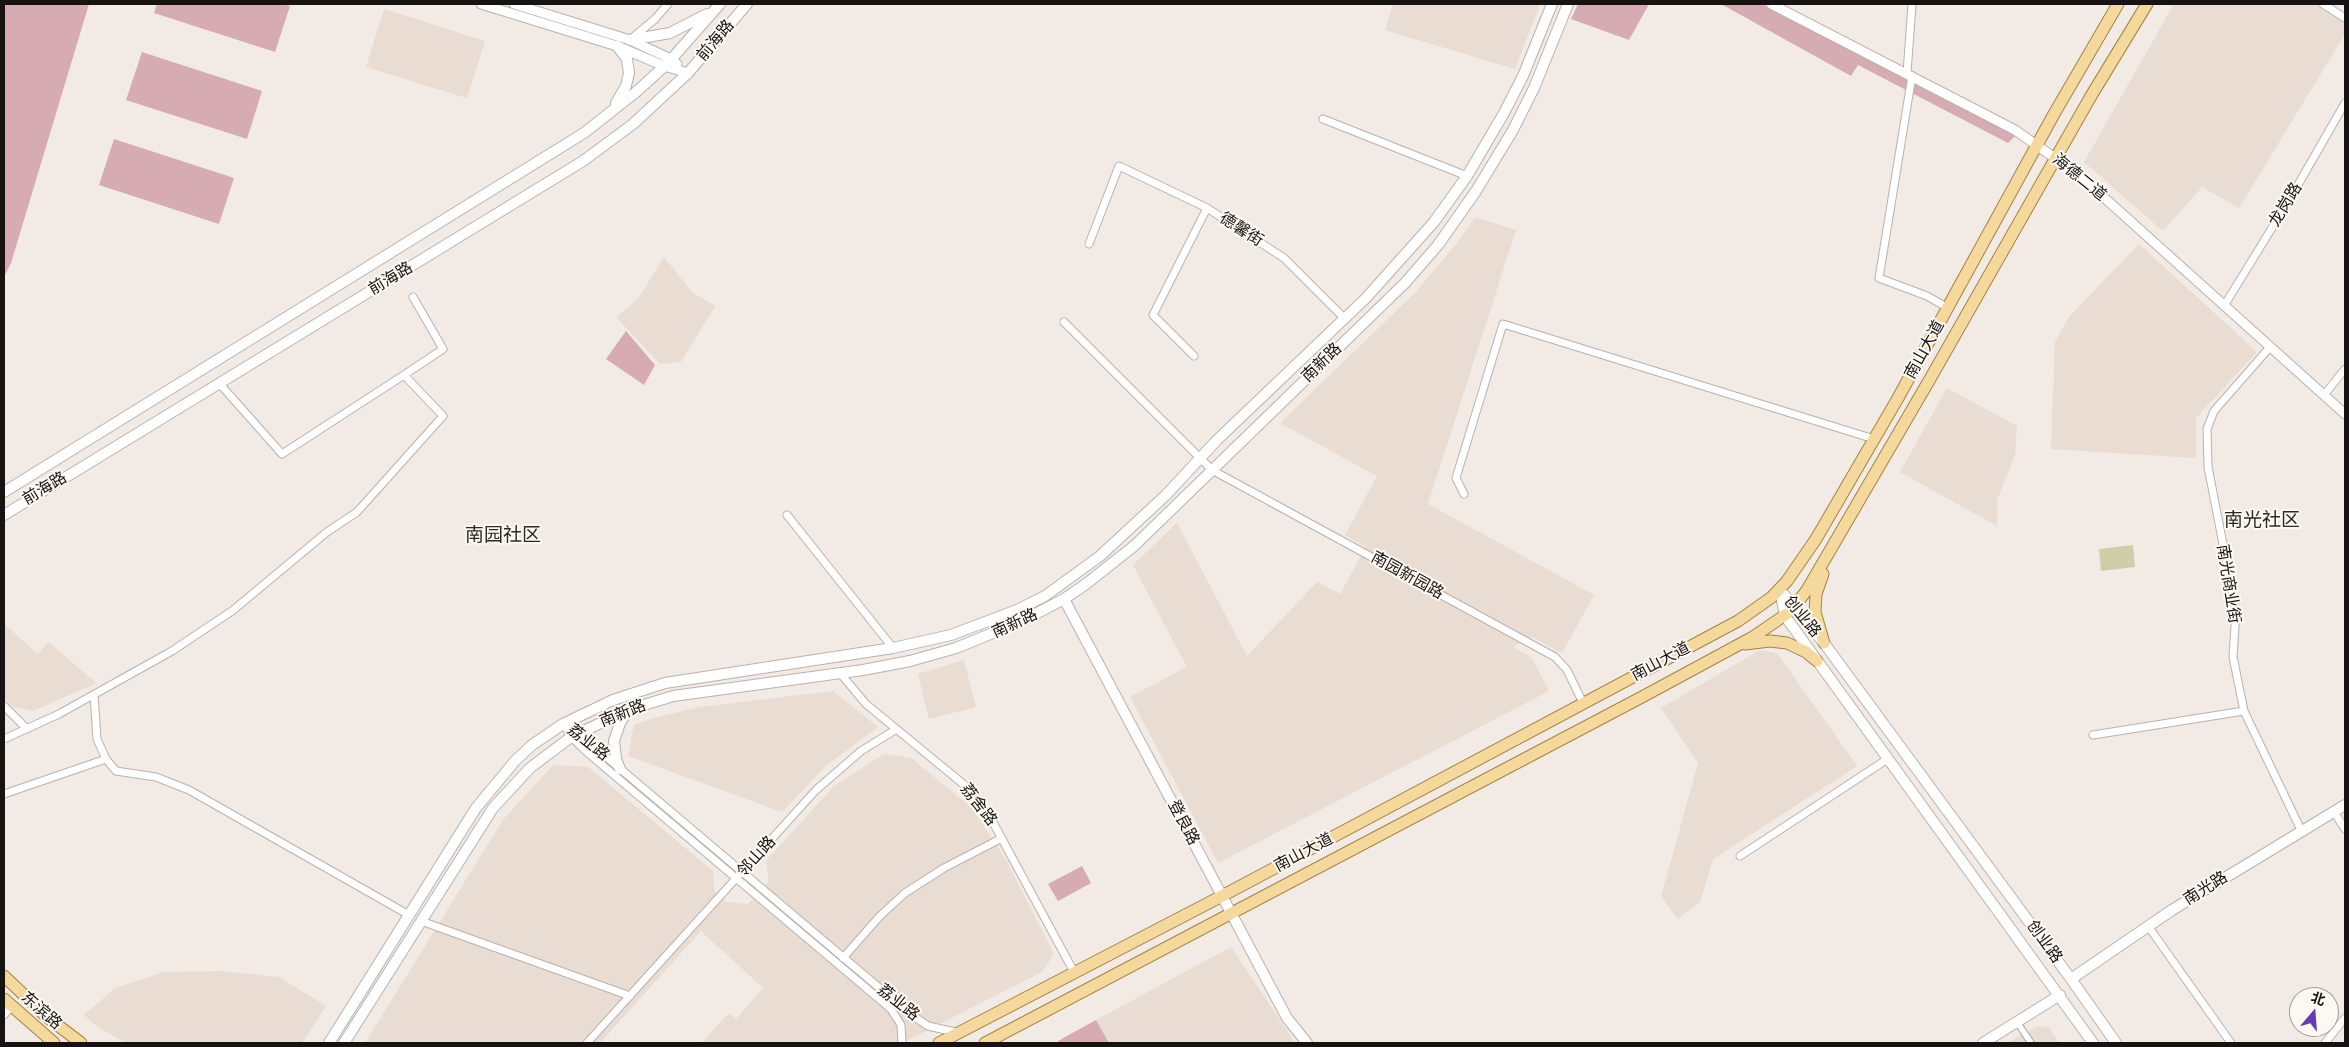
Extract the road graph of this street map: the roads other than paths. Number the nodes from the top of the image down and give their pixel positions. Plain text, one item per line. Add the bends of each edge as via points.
1 (481, 4) edge
2 (514, 4) edge
3 (668, 4) edge
4 (747, 4) edge
5 (1552, 4) edge
6 (1568, 4) edge
7 (1771, 4) edge
8 (1912, 4) edge
9 (2118, 4) edge
10 (2146, 4) edge
11 (2323, 4) edge
12 (717, 7) edge
13 (2345, 18) edge
14 (630, 40) junction
15 (617, 46) junction
16 (667, 62) junction
17 (688, 73) junction
18 (1910, 75) junction
19 (2345, 103) edge
20 (607, 116) junction
21 (1322, 119) dead end
22 (2037, 146) junction
23 (2055, 158) junction
24 (1467, 176) junction
25 (1207, 208) junction
26 (1089, 244) dead end
27 (413, 297) dead end
28 (2224, 306) junction
29 (1948, 308) junction
30 (1344, 318) junction
31 (1064, 322) dead end
32 (2270, 347) junction
33 (1194, 356) dead end
34 (2345, 369) edge
35 (404, 375) junction
36 (219, 383) junction
37 (2324, 396) junction
38 (2345, 414) edge
39 (1874, 439) junction
40 (1200, 459) junction
41 (1212, 470) junction
42 (4, 492) edge
43 (1464, 494) dead end
44 (4, 515) edge
45 (788, 515) dead end
46 (1833, 546) junction
47 (1780, 590) junction
48 (1064, 599) junction
49 (1795, 606) junction
50 (1785, 616) junction
51 (1824, 643) junction
52 (1734, 647) junction
53 (893, 648) junction
54 (1817, 661) junction
55 (840, 673) junction
56 (694, 677) junction
57 (697, 691) junction
58 (94, 695) junction
59 (1583, 703) junction
60 (4, 706) edge
61 (628, 710) junction
62 (2244, 711) junction
63 (563, 724) junction
64 (27, 729) junction
65 (895, 730) junction
66 (574, 735) junction
67 (2093, 736) dead end
68 (4, 740) edge
69 (1889, 758) junction
70 (106, 759) junction
71 (620, 769) junction
72 (4, 794) edge
73 (2345, 805) edge
74 (2334, 812) junction
75 (2301, 830) junction
76 (2345, 830) edge
77 (1002, 838) junction
78 (1740, 856) dead end
79 (743, 872) junction
80 (737, 878) junction
81 (1222, 896) junction
82 (1231, 912) junction
83 (409, 915) junction
84 (420, 921) junction
85 (2148, 926) junction
86 (843, 958) junction
87 (1074, 972) junction
88 (4, 976) edge
89 (2071, 979) junction
90 (2060, 995) junction
91 (630, 996) junction
92 (6, 1007) edge
93 (2345, 1018) edge
94 (2017, 1022) junction
95 (959, 1033) junction
96 (54, 1043) edge
97 (81, 1043) edge
98 (329, 1043) edge
99 (344, 1043) edge
100 (587, 1043) edge
101 (902, 1043) edge
102 (939, 1043) edge
103 (984, 1043) edge
104 (1307, 1043) edge
105 (1983, 1043) edge
106 (2031, 1043) edge
107 (2093, 1043) edge
108 (2116, 1043) edge
109 (2231, 1043) edge
110 (2325, 1043) edge

1 - 15 street
2 - 14 street
3 - 14 street
4 - 17 main road, 前海路
5 - 24 main road, 南新路 via 1516,90
6 - 41 main road, 南新路 via 1513,130 1438,245 1405,283
7 - 18 street, 海德二道
8 - 18 street
9 - 22 main road, 南山大道
10 - 23 main road, 南山大道
11 - 13 street
12 - 14 main road via 670,33
12 - 16 main road, 前海路
14 - 16 street
15 - 16 street
15 - 20 main road via 627,59 628,79 623,93
16 - 17 street
16 - 20 main road, 前海路
17 - 36 main road, 前海路 via 633,124 583,161
18 - 22 street, 海德二道 via 2015,130
18 - 29 street via 1879,278 1928,296
19 - 28 street, 龙岗路
20 - 42 main road, 前海路 via 545,159
21 - 24 street
22 - 23 street, 海德二道
22 - 29 main road, 南山大道
23 - 28 street, 海德二道 via 2079,175
23 - 46 main road, 南山大道
24 - 30 main road, 南新路 via 1409,253
25 - 26 street, 德馨街 via 1119,166
25 - 30 street, 德馨街 via 1298,269
25 - 33 street via 1153,314
27 - 35 street via 443,349
28 - 32 street, 海德二道
29 - 39 main road, 南山大道
30 - 40 main road, 南新路
31 - 40 street, 南园新园路
32 - 37 street, 海德二道
32 - 62 street, 南光商业街 via 2217,406 2207,429 2210,486 2236,611 2234,663
34 - 37 street
35 - 36 street via 282,454
35 - 58 street via 443,416 357,512 327,532 232,611 172,651
36 - 44 main road, 前海路
37 - 38 street, 海德二道
39 - 43 street via 1503,324 1456,478
39 - 47 main road, 南山大道 via 1816,539
40 - 41 street, 南园新园路
40 - 53 main road, 南新路 via 1127,533 1045,596 990,622
41 - 48 main road, 南新路 via 1134,546
41 - 59 street, 南园新园路 via 1554,657 1567,670
45 - 53 street
46 - 49 main road, 南山大道
46 - 51 main road via 1815,603
47 - 49 main road, 创业路
47 - 50 main road, 创业路
47 - 59 main road, 南山大道 via 1738,621
48 - 55 main road, 南新路 via 1015,625 956,648 895,665
48 - 81 main road, 登良路
49 - 50 main road, 南山大道
49 - 51 main road, 创业路
50 - 52 main road, 南山大道
50 - 54 main road, 创业路
51 - 89 main road, 创业路
52 - 54 main road via 1779,641 1796,647
52 - 82 main road, 南山大道
53 - 56 main road, 南新路
54 - 69 main road, 创业路
55 - 57 main road, 南新路
55 - 65 street, 荔舍路 via 856,694
56 - 57 main road
56 - 63 main road, 南新路 via 613,700
57 - 61 main road, 南新路
58 - 64 street
58 - 70 street via 97,739
59 - 81 main road, 南山大道
60 - 64 street
61 - 66 main road, 南新路
61 - 71 main road via 614,741
62 - 67 street
62 - 75 street, 南光商业街
63 - 66 street, 荔业路
63 - 83 main road, 南新路 via 532,745 490,789
64 - 68 street
65 - 77 street, 荔舍路 via 962,783 989,815
65 - 79 street, 邻山路 via 829,778
66 - 71 street, 荔业路
66 - 80 street, 荔业路
66 - 84 main road, 南新路 via 530,768 503,796
69 - 78 street
69 - 90 main road, 创业路
70 - 72 street
70 - 83 street via 116,771 156,777 190,790
71 - 79 street, 荔业路
73 - 74 main road, 南光路
74 - 75 main road, 南光路
74 - 76 street
75 - 85 main road, 南光路
77 - 86 street via 944,868 905,893
77 - 87 street, 荔舍路
79 - 80 street, 邻山路
79 - 86 street, 荔业路
80 - 91 street, 邻山路
80 - 101 street, 荔业路 via 891,1009 901,1025
81 - 82 main road, 登良路
81 - 87 main road, 南山大道
82 - 103 main road, 南山大道
82 - 104 main road, 登良路 via 1287,1018
83 - 98 main road, 南新路
84 - 91 street
84 - 99 main road, 南新路
85 - 89 main road, 南光路
85 - 109 street
86 - 95 street, 荔业路 via 915,1018 939,1030
87 - 95 main road, 南山大道
88 - 97 main road, 东滨路 via 48,1018
89 - 108 main road, 创业路
90 - 94 main road
90 - 107 main road, 创业路
91 - 100 street, 邻山路
92 - 96 main road, 东滨路
93 - 110 street
94 - 105 main road
94 - 106 street
95 - 102 main road, 南山大道

